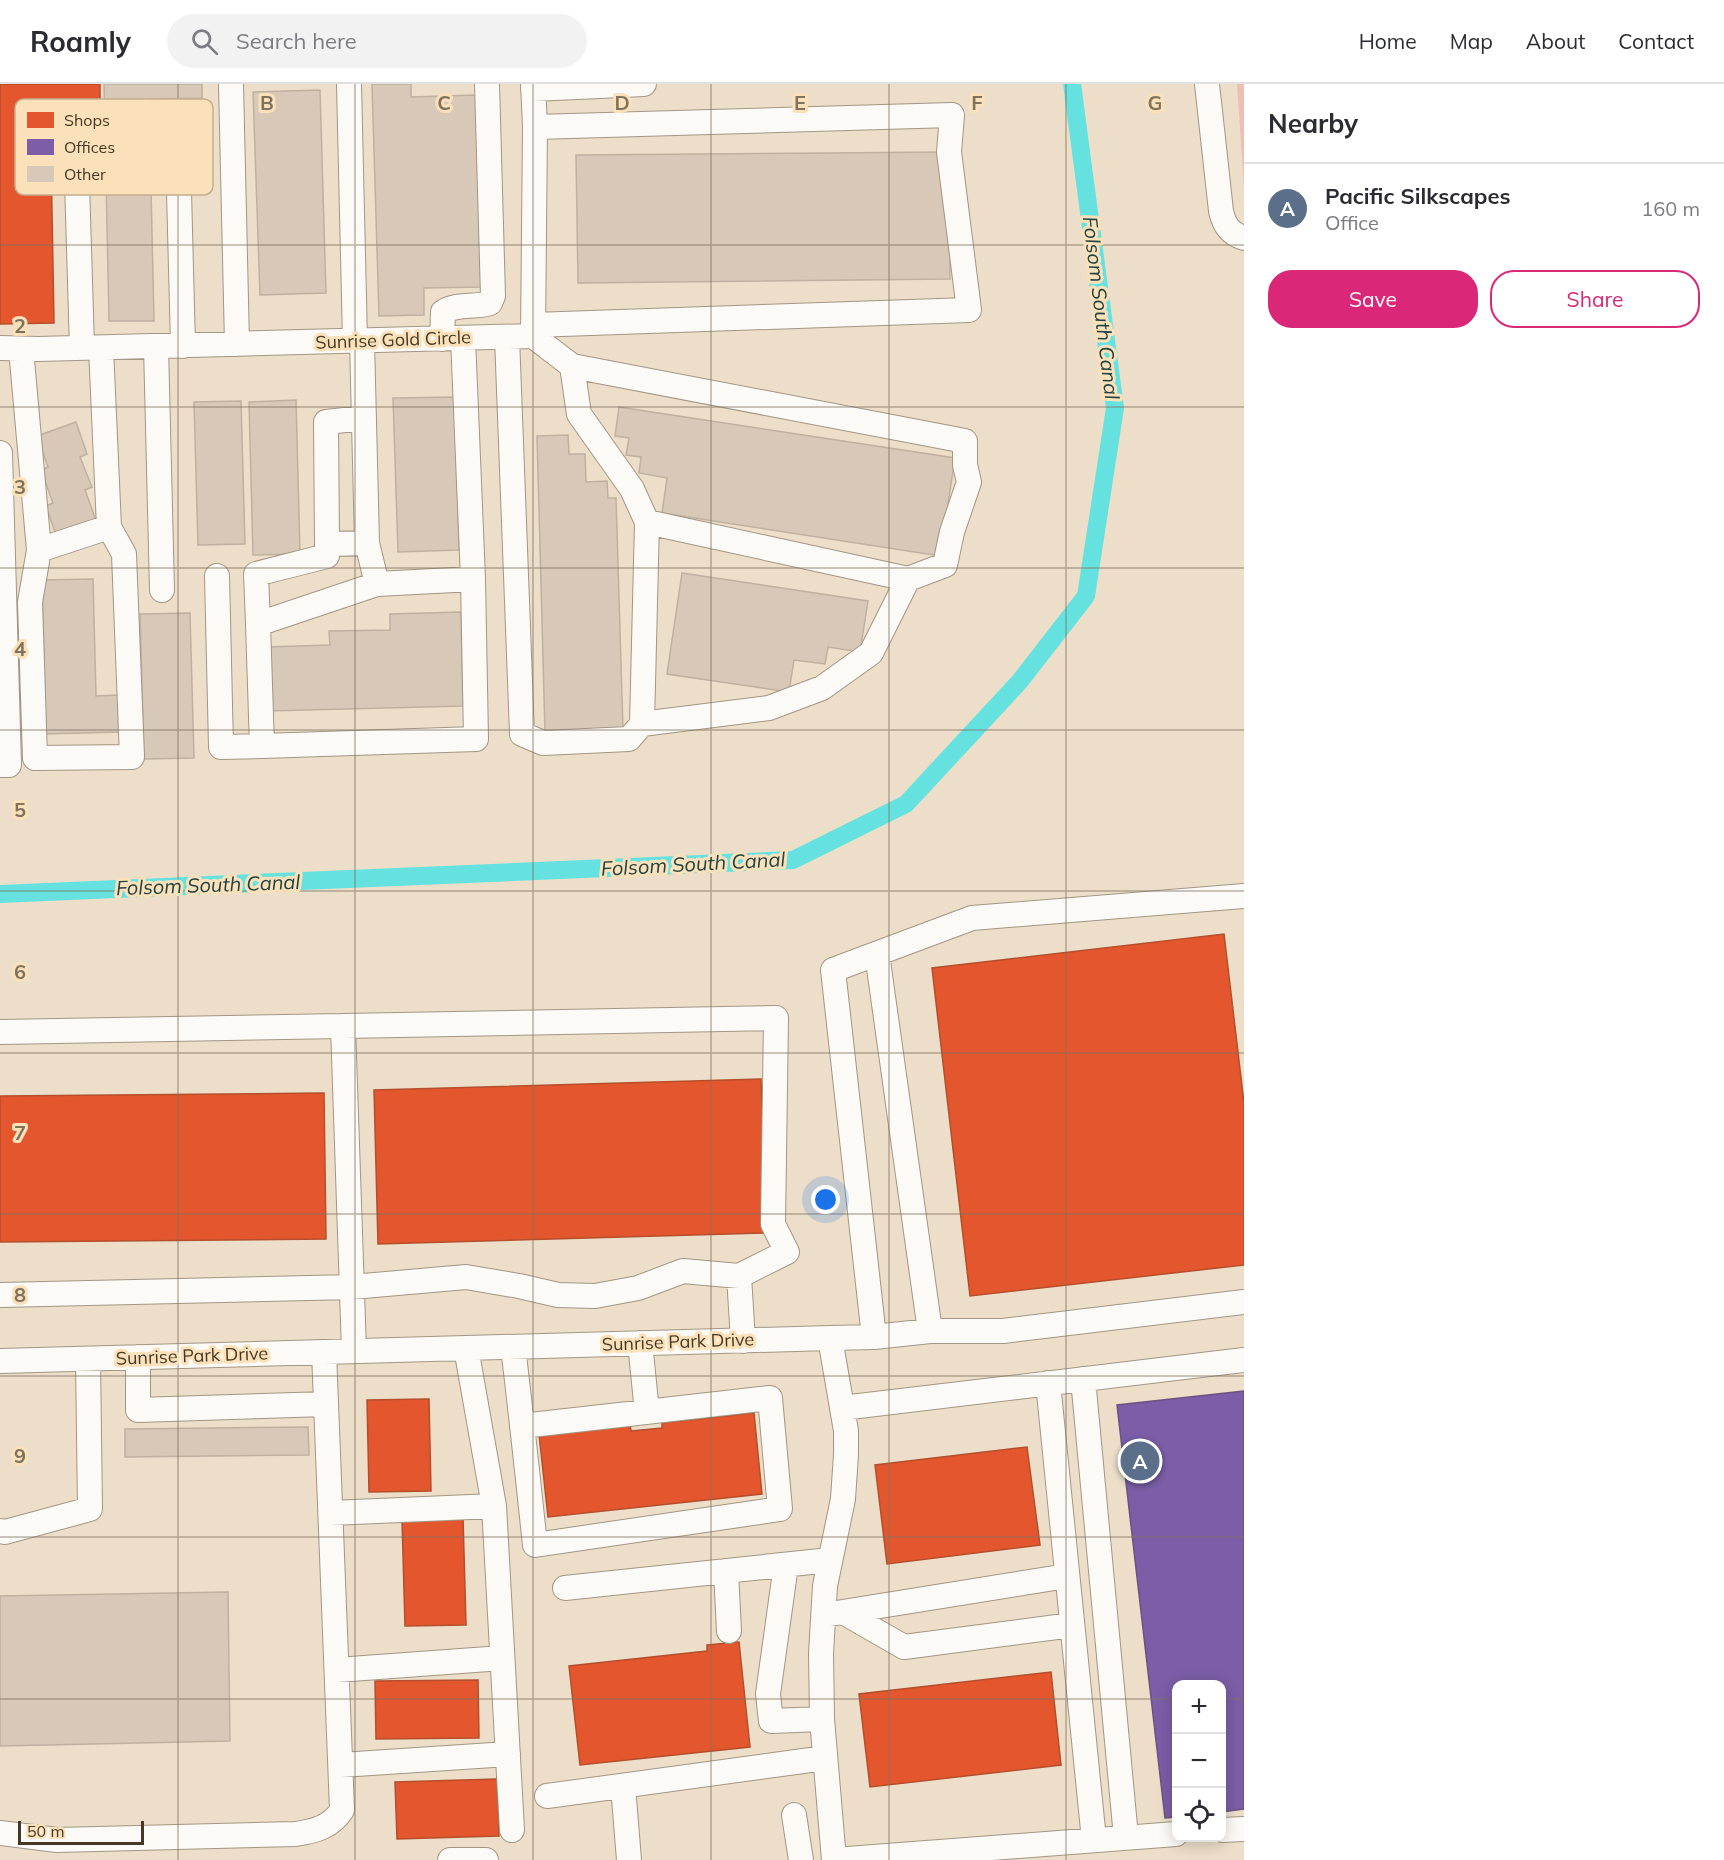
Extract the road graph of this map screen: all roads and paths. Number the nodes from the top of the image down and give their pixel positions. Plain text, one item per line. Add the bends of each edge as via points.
1 (231, 84) edge
2 (349, 84) edge
3 (488, 84) edge
4 (644, 84) edge
5 (1207, 84) edge
6 (533, 87) edge
7 (535, 127) junction
8 (81, 195) edge
9 (179, 195) edge
10 (1244, 238) edge
11 (533, 331) junction
12 (507, 337) junction
13 (453, 339) junction
14 (358, 341) junction
15 (237, 344) junction
16 (156, 346) junction
17 (183, 346) junction
18 (11, 348) edge
19 (92, 348) junction
20 (572, 366) junction
21 (364, 418) junction
22 (0, 453) edge
23 (647, 522) junction
24 (109, 526) junction
25 (367, 543) junction
26 (327, 544) junction
27 (39, 550) junction
28 (217, 576) dead end
29 (474, 579) junction
30 (908, 579) junction
31 (377, 585) junction
32 (162, 590) dead end
33 (258, 624) junction
34 (642, 724) junction
35 (262, 746) junction
36 (0, 765) edge
37 (1244, 896) edge
38 (877, 954) junction
39 (344, 1026) junction
40 (0, 1032) edge
41 (739, 1276) junction
42 (352, 1287) junction
43 (0, 1295) edge
44 (1244, 1302) edge
45 (930, 1331) junction
46 (873, 1337) junction
47 (830, 1338) junction
48 (743, 1341) junction
49 (640, 1343) junction
50 (513, 1347) junction
51 (466, 1348) junction
52 (354, 1351) junction
53 (324, 1352) junction
54 (138, 1357) junction
55 (88, 1359) junction
56 (1244, 1360) edge
57 (0, 1361) edge
58 (1083, 1379) junction
59 (1048, 1383) junction
60 (326, 1404) junction
61 (842, 1408) junction
62 (647, 1412) junction
63 (522, 1426) junction
64 (494, 1506) junction
65 (331, 1512) junction
66 (0, 1531) edge
67 (830, 1560) junction
68 (786, 1565) junction
69 (726, 1571) junction
70 (1067, 1575) junction
71 (565, 1588) dead end
72 (833, 1614) junction
73 (1072, 1625) junction
74 (729, 1631) dead end
75 (502, 1658) junction
76 (337, 1670) junction
77 (822, 1719) junction
78 (508, 1754) junction
79 (825, 1758) junction
80 (341, 1765) junction
81 (623, 1786) junction
82 (547, 1796) dead end
83 (794, 1815) dead end
84 (1244, 1828) edge
85 (512, 1830) dead end
86 (1226, 1830) edge
87 (0, 1833) edge
88 (1172, 1834) edge
89 (1126, 1837) junction
90 (1094, 1840) junction
91 (450, 1860) edge
92 (486, 1860) edge
93 (629, 1860) edge
94 (801, 1860) edge
95 (834, 1860) edge

1 - 15 street
2 - 14 street
3 - 13 street via 493,296 490,303 482,306 449,308 443,312
4 - 6 street
5 - 10 street via 1223,221 1235,236
6 - 7 street
7 - 11 street
7 - 11 street, Sunrise Gold Circle via 952,115 949,152 969,310
8 - 19 street
9 - 17 street
11 - 12 street, Sunrise Gold Circle
11 - 20 street
12 - 13 street, Sunrise Gold Circle
12 - 34 street via 522,734 543,743 629,739
13 - 14 street, Sunrise Gold Circle
13 - 29 street
14 - 15 street, Sunrise Gold Circle
14 - 21 street
15 - 17 street, Sunrise Gold Circle
16 - 17 street, Sunrise Gold Circle
16 - 19 street, Sunrise Gold Circle
16 - 32 street
18 - 19 street, Sunrise Gold Circle
18 - 27 street
19 - 24 street
20 - 23 street via 579,414 632,489
20 - 30 street via 965,441 969,482 945,565
21 - 25 street
21 - 26 street via 326,422
22 - 36 street via 9,765
23 - 30 street
23 - 34 street
24 - 27 street
24 - 27 street via 124,554 132,757 35,758 30,602
25 - 26 street
25 - 31 street
26 - 33 street via 327,556 256,574
28 - 35 street via 221,747
29 - 31 street
29 - 35 street via 476,739
30 - 34 street via 871,653 822,688 769,708
31 - 33 street
33 - 35 street
37 - 38 street via 972,918
38 - 45 street
38 - 46 street via 833,970
39 - 40 street
39 - 41 street via 776,1018 773,1224 787,1252
39 - 42 street
41 - 42 street via 683,1271 638,1288 595,1296 558,1295 466,1277
41 - 48 street
42 - 43 street
42 - 52 street
44 - 45 street, Sunrise Park Drive via 1003,1331
45 - 46 street, Sunrise Park Drive
46 - 47 street, Sunrise Park Drive
47 - 48 street, Sunrise Park Drive
47 - 61 street
48 - 49 street, Sunrise Park Drive
49 - 50 street, Sunrise Park Drive
49 - 62 street
50 - 51 street, Sunrise Park Drive
50 - 63 street
51 - 52 street, Sunrise Park Drive
51 - 64 street
52 - 53 street, Sunrise Park Drive
53 - 54 street, Sunrise Park Drive
53 - 60 street
54 - 55 street, Sunrise Park Drive
54 - 60 street via 138,1410
55 - 57 street, Sunrise Park Drive
55 - 66 street via 90,1509
56 - 58 street
58 - 59 street
58 - 89 street
59 - 61 street
59 - 70 street
60 - 65 street
61 - 67 street via 845,1476
62 - 63 street
62 - 63 street via 770,1398 780,1509 535,1545
64 - 65 street
64 - 75 street
65 - 76 street
67 - 68 street
67 - 72 street via 825,1586
68 - 69 street
68 - 77 street via 768,1684 771,1721
69 - 71 street
69 - 74 street
70 - 72 street
70 - 73 street
72 - 73 street via 904,1647
72 - 77 street via 821,1653
73 - 90 street
75 - 76 street
75 - 78 street
76 - 80 street
77 - 79 street
78 - 80 street
78 - 85 street
79 - 81 street
79 - 95 street
80 - 87 street via 342,1810 337,1818 315,1832 57,1840
81 - 82 street
81 - 93 street
83 - 94 street
84 - 86 street
88 - 89 street
89 - 90 street
90 - 95 street
91 - 92 street

